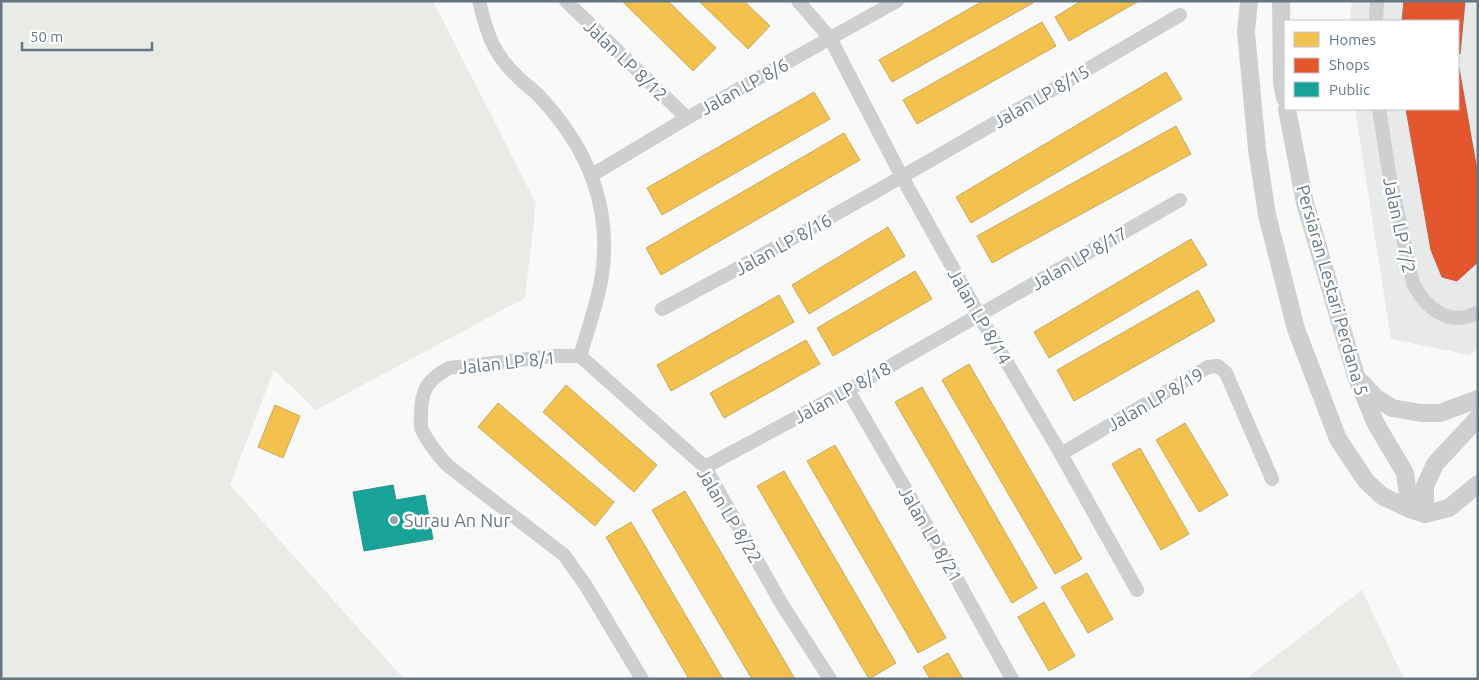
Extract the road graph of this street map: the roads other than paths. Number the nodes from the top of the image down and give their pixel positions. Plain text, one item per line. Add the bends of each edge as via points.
1 (479, 1) edge
2 (566, 1) edge
3 (798, 1) edge
4 (897, 1) edge
5 (1249, 1) edge
6 (1281, 1) edge
7 (1377, 1) edge
8 (1180, 15) dead end
9 (1376, 20) edge
10 (830, 38) junction
11 (1284, 93) edge
12 (1287, 110) edge
13 (1379, 110) edge
14 (687, 118) junction
15 (592, 175) junction
16 (902, 177) junction
17 (1180, 200) dead end
18 (662, 309) dead end
19 (1478, 312) edge
20 (979, 315) junction
21 (580, 356) junction
22 (1356, 376) junction
23 (848, 390) junction
24 (1478, 399) edge
25 (1478, 418) edge
26 (1060, 454) junction
27 (705, 467) junction
28 (1272, 479) dead end
29 (1478, 484) edge
30 (1418, 511) junction
31 (1137, 590) dead end
32 (642, 679) edge
33 (830, 679) edge
34 (1012, 679) edge

1 - 15 street, Jalan LP 8/1 via 489,40 504,63 540,96 562,123
2 - 14 street, Jalan LP 8/12
3 - 10 street, Jalan LP 8/14
4 - 10 street, Jalan LP 8/6
5 - 30 street via 1246,32 1258,158 1267,215 1296,329 1338,439 1366,481 1382,496
6 - 11 street
7 - 9 street
8 - 16 street, Jalan LP 8/15
10 - 14 street, Jalan LP 8/6
10 - 16 street, Jalan LP 8/14
12 - 22 street, Persiaran Lestari Perdana 5 via 1305,203
13 - 19 street, Jalan LP 7/2 via 1412,283 1428,305 1441,314 1455,319
14 - 15 street, Jalan LP 8/6
15 - 21 street, Jalan LP 8/1 via 601,204 604,230 602,276
16 - 18 street, Jalan LP 8/16
16 - 20 street, Jalan LP 8/14
17 - 20 street, Jalan LP 8/17
20 - 23 street, Jalan LP 8/18
20 - 26 street, Jalan LP 8/14
21 - 27 street, Jalan LP 8/22
21 - 32 street, Jalan LP 8/1 via 449,368 425,387 421,429 447,465 564,555
22 - 24 street via 1375,397 1392,408 1440,413
22 - 30 street, Persiaran Lestari Perdana 5 via 1376,424 1405,473
23 - 27 street, Jalan LP 8/18
23 - 34 street, Jalan LP 8/21
25 - 30 street via 1435,464
26 - 28 street, Jalan LP 8/19 via 1208,367 1218,366 1226,373
26 - 31 street, Jalan LP 8/14
27 - 33 street, Jalan LP 8/22 via 782,603
29 - 30 street via 1449,508

